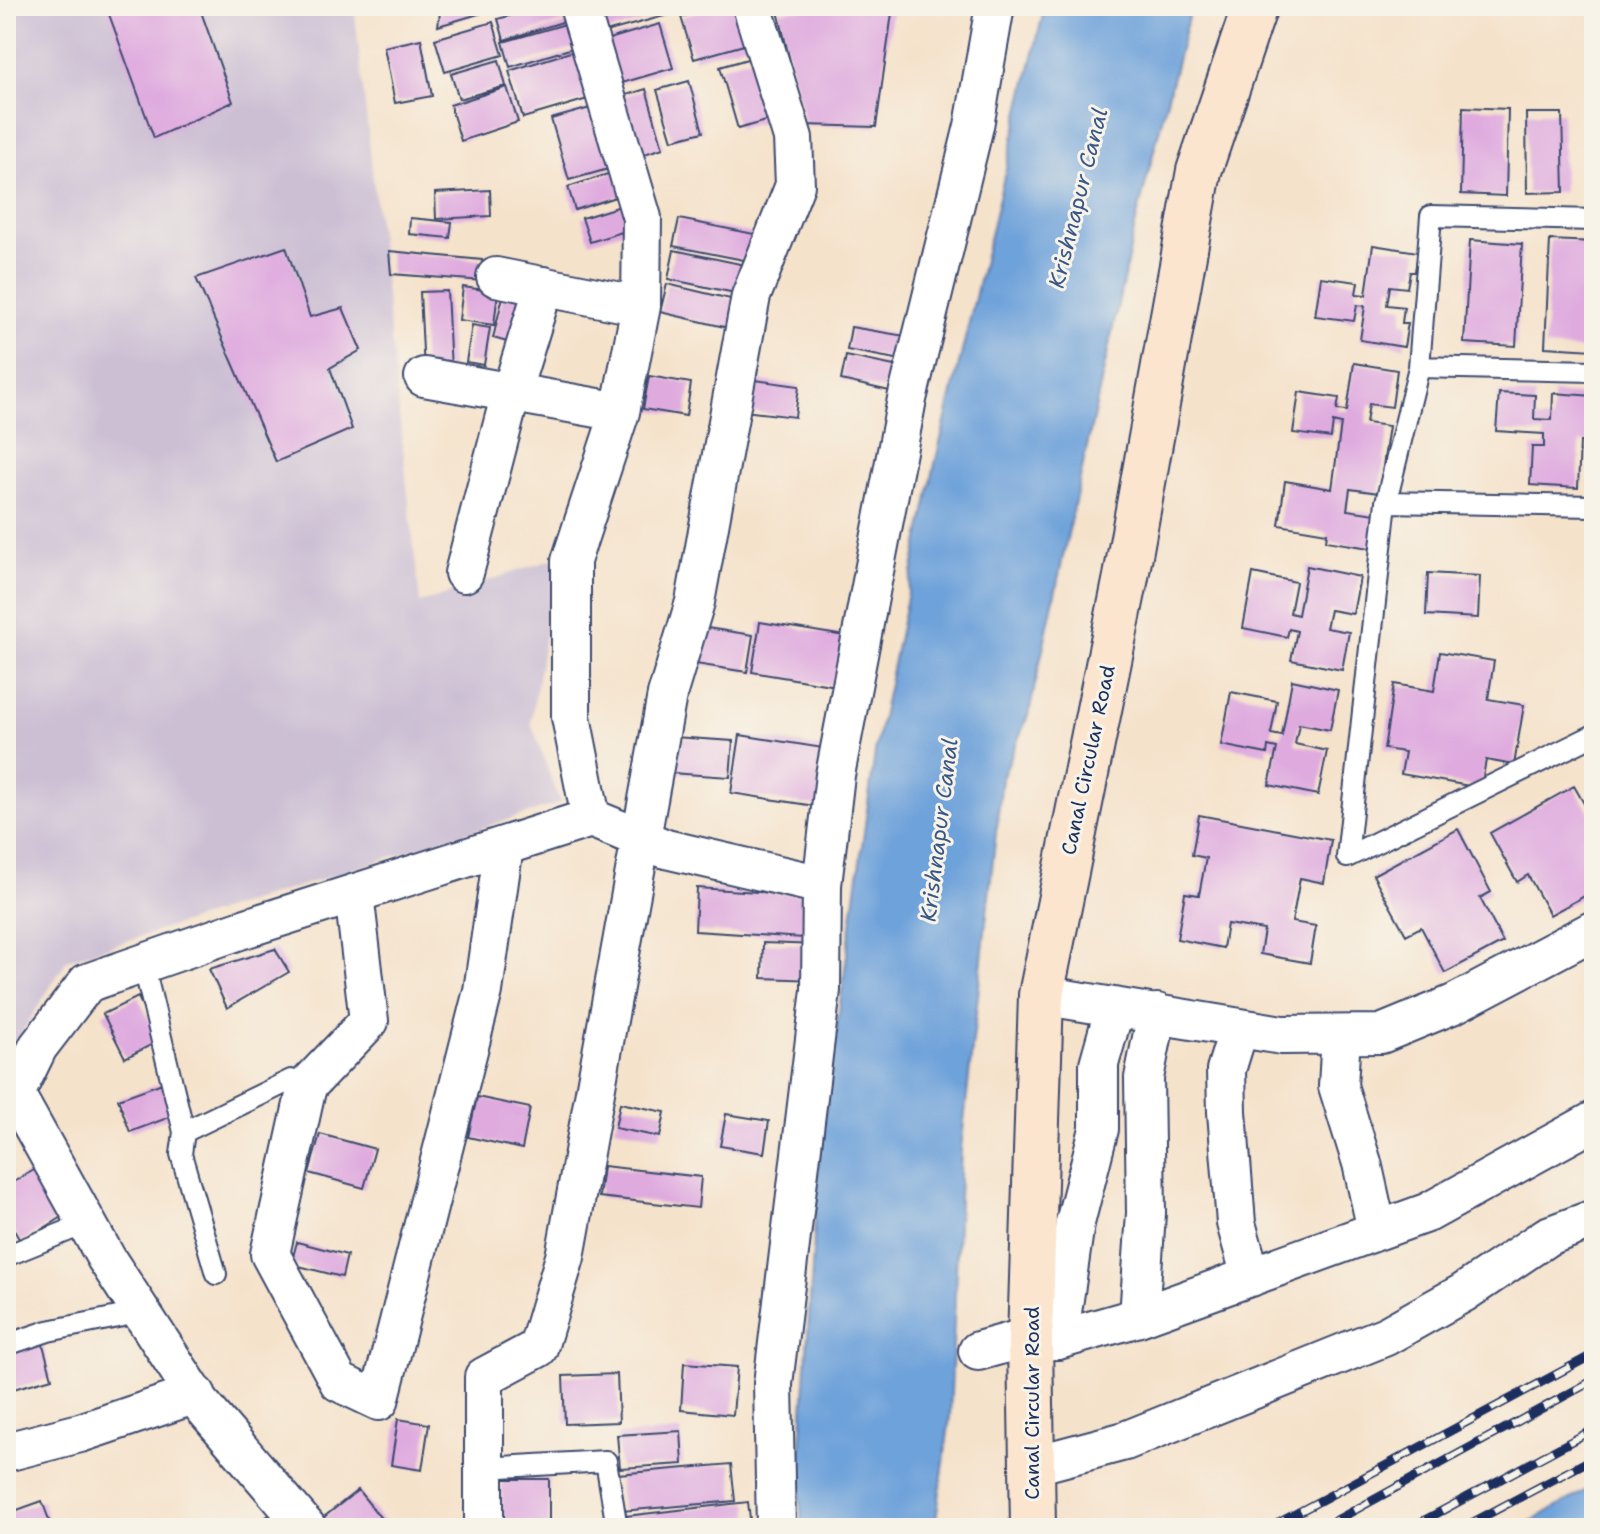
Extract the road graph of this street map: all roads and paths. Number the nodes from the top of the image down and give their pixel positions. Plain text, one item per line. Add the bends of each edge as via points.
1 (579, 6) edge
2 (752, 6) edge
3 (995, 6) edge
4 (1255, 6) edge
5 (1594, 220) edge
6 (496, 277) dead end
7 (544, 286) junction
8 (641, 306) junction
9 (1419, 367) junction
10 (1594, 371) edge
11 (424, 377) dead end
12 (511, 393) junction
13 (620, 412) junction
14 (1386, 502) junction
15 (1594, 506) edge
16 (464, 573) dead end
17 (1594, 735) edge
18 (591, 818) junction
19 (644, 841) junction
20 (504, 846) junction
21 (822, 885) junction
22 (354, 894) junction
23 (1594, 930) edge
24 (143, 963) junction
25 (1041, 995) junction
26 (1115, 1007) junction
27 (1157, 1013) junction
28 (1239, 1028) junction
29 (1341, 1035) junction
30 (307, 1086) junction
31 (10, 1096) edge
32 (1594, 1121) edge
33 (184, 1132) junction
34 (1594, 1219) edge
35 (87, 1223) junction
36 (1377, 1230) junction
37 (6, 1256) edge
38 (216, 1274) dead end
39 (1251, 1277) junction
40 (143, 1312) junction
41 (1139, 1317) junction
42 (1044, 1341) junction
43 (6, 1345) edge
44 (978, 1351) dead end
45 (196, 1394) junction
46 (6, 1452) edge
47 (1031, 1466) junction
48 (484, 1468) junction
49 (307, 1528) edge
50 (484, 1528) edge
51 (617, 1528) edge
52 (776, 1528) edge
53 (1033, 1528) edge

1 - 8 street via 642,218
2 - 19 street via 793,138 795,185 751,296 695,602 667,695
3 - 21 street via 974,126 901,430 835,775
4 - 25 main road, Canal Circular Road via 1199,171 1126,577
5 - 9 lane via 1431,216
6 - 7 street
7 - 8 street
7 - 12 street
8 - 13 street
9 - 10 lane
9 - 14 lane
11 - 12 street
12 - 13 street
12 - 16 street
13 - 18 street via 571,561 571,717
14 - 15 lane
14 - 17 lane via 1347,857
18 - 19 street
18 - 20 street
19 - 21 street
19 - 48 street via 565,1257 538,1348 484,1377
20 - 22 street
20 - 30 street via 483,991 379,1401 339,1382 270,1254
21 - 52 street via 821,990 773,1384
22 - 24 street
22 - 30 street via 369,1021
23 - 29 street via 1454,1004 1381,1034
24 - 31 street via 87,983 38,1047
24 - 33 lane
25 - 26 street
25 - 42 main road, Canal Circular Road
26 - 27 street
26 - 42 street via 1099,1064 1099,1129
27 - 28 street
27 - 41 street via 1144,1078 1146,1213
28 - 29 street via 1282,1035
28 - 39 street via 1226,1070 1227,1112 1236,1223
29 - 36 street via 1338,1086
30 - 33 lane via 291,1080
31 - 35 street
32 - 36 street via 1429,1212
33 - 38 lane via 181,1154
34 - 47 street via 1548,1236 1386,1336 1125,1441
35 - 37 lane
35 - 40 street
36 - 39 street
39 - 41 street
40 - 43 lane
40 - 45 street
41 - 42 street
42 - 44 street via 1014,1341
42 - 47 main road, Canal Circular Road
45 - 46 street
45 - 49 street
47 - 53 main road, Canal Circular Road
48 - 50 street
48 - 51 lane via 606,1461

